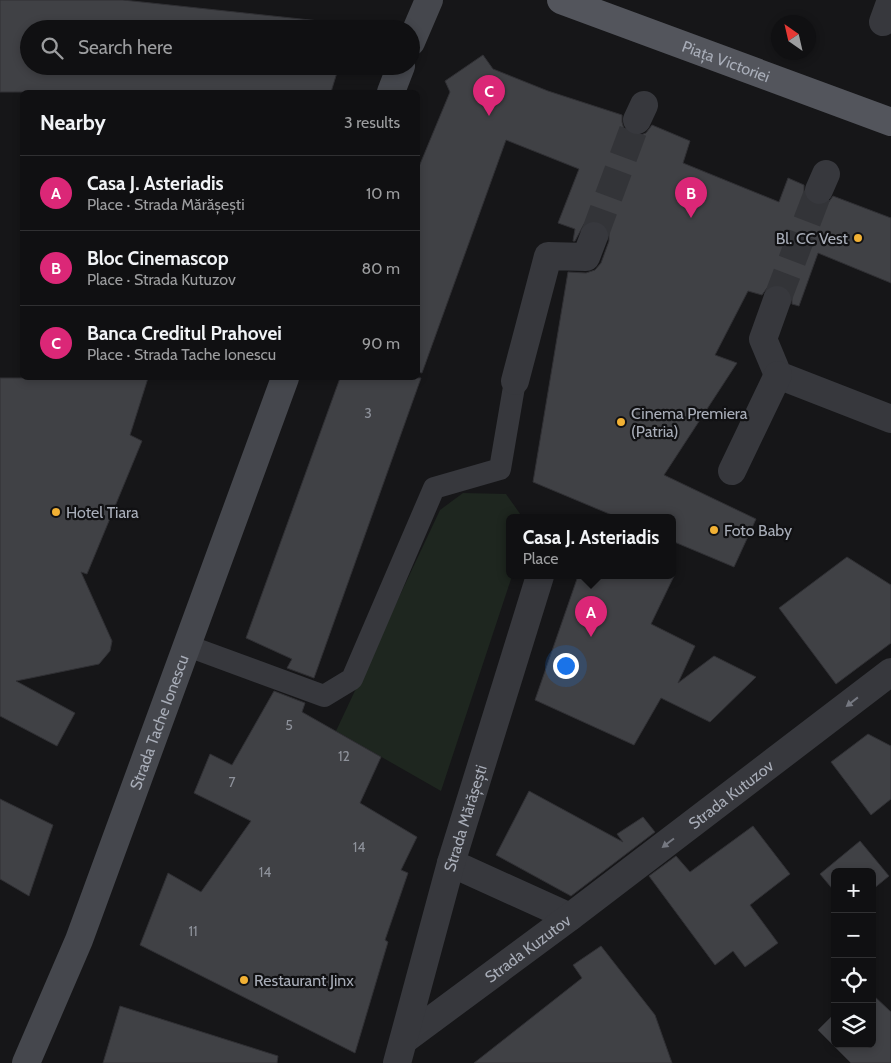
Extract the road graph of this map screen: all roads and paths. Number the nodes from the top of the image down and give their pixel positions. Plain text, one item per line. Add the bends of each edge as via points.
1 (429, 0) edge
2 (561, 0) edge
3 (420, 21) edge
4 (398, 75) edge
5 (392, 90) edge
6 (891, 122) edge
7 (594, 236) tunnel mouth
8 (778, 300) tunnel mouth
9 (778, 375) junction
10 (284, 380) edge
11 (515, 381) joint
12 (891, 419) edge
13 (732, 471) dead end
14 (539, 579) edge
15 (188, 646) junction
16 (891, 672) edge
17 (451, 863) junction
18 (570, 917) junction
19 (401, 1051) edge
20 (26, 1063) edge

1 - 3 main road
2 - 6 main road, Piața Victoriei
4 - 5 main road
7 - 11 street via 586,257 548,256
8 - 9 street via 762,339
9 - 12 street
9 - 13 street
10 - 15 main road, Strada Tache Ionescu
11 - 15 lane via 500,469 434,488 352,679 324,696
14 - 17 street, Strada Mărășești
15 - 20 main road, Strada Tache Ionescu via 79,940
16 -> 18 street, Strada Kutuzov
17 - 18 street, Strada Kuzutov
17 - 19 street, Strada Mărășești
18 - 19 street, Strada Kuzutov

